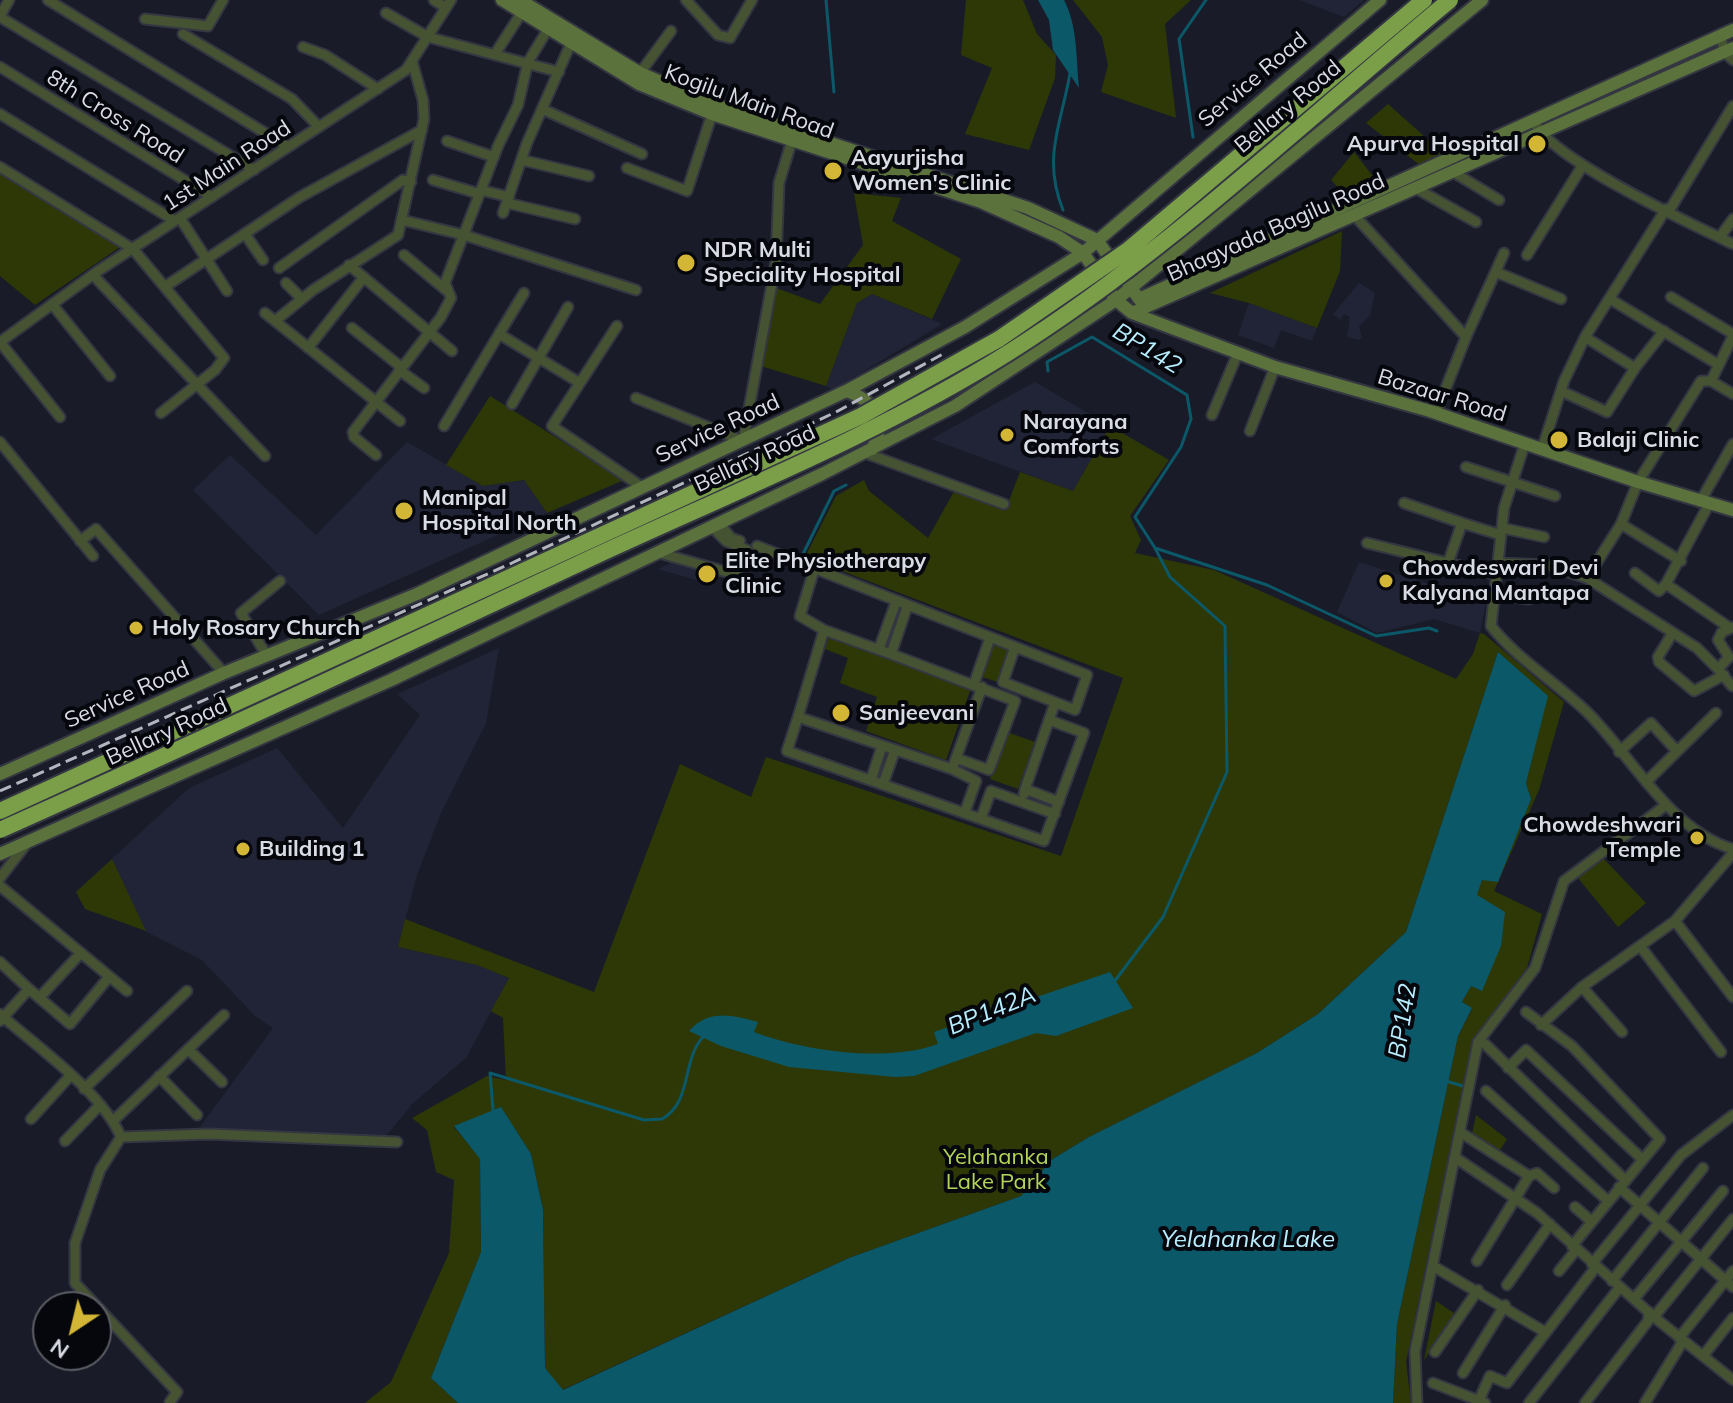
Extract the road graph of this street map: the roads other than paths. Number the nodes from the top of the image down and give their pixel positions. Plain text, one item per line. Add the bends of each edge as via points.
1 (9, 0) edge
2 (48, 0) edge
3 (223, 0) edge
4 (434, 0) edge
5 (502, 0) edge
6 (686, 0) edge
7 (752, 0) edge
8 (1380, 0) edge
9 (1424, 0) edge
10 (1450, 0) edge
11 (1482, 0) edge
12 (448, 4) edge
13 (521, 6) edge
14 (386, 13) dead end
15 (0, 16) edge
16 (145, 19) dead end
17 (548, 29) junction
18 (671, 31) dead end
19 (1727, 33) edge
20 (183, 34) dead end
21 (428, 37) junction
22 (571, 43) junction
23 (303, 47) dead end
24 (1730, 53) edge
25 (495, 54) junction
26 (412, 61) junction
27 (528, 62) junction
28 (0, 67) edge
29 (559, 72) junction
30 (640, 73) junction
31 (378, 89) junction
32 (1733, 106) edge
33 (542, 109) junction
34 (0, 114) edge
35 (712, 114) junction
36 (1533, 120) junction
37 (319, 127) junction
38 (422, 130) junction
39 (780, 131) junction
40 (1539, 134) junction
41 (792, 140) junction
42 (447, 141) dead end
43 (288, 147) junction
44 (642, 154) dead end
45 (494, 157) junction
46 (522, 160) junction
47 (1583, 165) junction
48 (0, 167) edge
49 (627, 168) dead end
50 (254, 170) junction
51 (1453, 172) junction
52 (589, 176) dead end
53 (433, 180) dead end
54 (411, 182) junction
55 (1417, 189) junction
56 (480, 192) junction
57 (212, 197) junction
58 (1499, 200) dead end
59 (507, 204) junction
60 (1667, 210) junction
61 (1026, 214) junction
62 (1355, 216) junction
63 (178, 219) junction
64 (575, 219) dead end
65 (1733, 219) edge
66 (402, 220) junction
67 (1476, 222) dead end
68 (245, 234) junction
69 (464, 235) junction
70 (1720, 237) junction
71 (1097, 240) junction
72 (1733, 244) edge
73 (133, 249) junction
74 (1083, 253) junction
75 (1504, 253) dead end
76 (404, 255) dead end
77 (1527, 255) dead end
78 (207, 259) junction
79 (263, 260) dead end
80 (349, 265) junction
81 (279, 268) dead end
82 (1496, 272) junction
83 (93, 275) junction
84 (364, 277) junction
85 (286, 283) dead end
86 (166, 286) junction
87 (1131, 288) junction
88 (446, 290) junction
89 (636, 290) dead end
90 (227, 291) dead end
91 (524, 293) dead end
92 (1671, 297) dead end
93 (302, 299) junction
94 (1561, 299) dead end
95 (1610, 299) junction
96 (52, 304) junction
97 (568, 307) dead end
98 (1132, 307) junction
99 (265, 313) dead end
100 (275, 321) junction
101 (617, 326) dead end
102 (352, 328) dead end
103 (1664, 331) junction
104 (429, 332) junction
105 (499, 334) junction
106 (1733, 335) edge
107 (1466, 337) junction
108 (1585, 337) junction
109 (0, 342) edge
110 (308, 348) junction
111 (452, 351) dead end
112 (1237, 355) junction
113 (538, 357) junction
114 (1719, 365) junction
115 (1275, 367) junction
116 (1635, 368) junction
117 (400, 369) junction
118 (110, 376) dead end
119 (1711, 381) junction
120 (580, 383) junction
121 (196, 385) junction
122 (424, 388) dead end
123 (846, 391) junction
124 (1561, 391) junction
125 (1733, 394) edge
126 (636, 398) dead end
127 (374, 401) junction
128 (512, 404) dead end
129 (161, 413) dead end
130 (1436, 413) junction
131 (1212, 415) dead end
132 (60, 417) dead end
133 (400, 421) dead end
134 (444, 426) dead end
135 (1250, 431) dead end
136 (743, 441) junction
137 (0, 442) edge
138 (1525, 443) junction
139 (1733, 444) edge
140 (1542, 449) junction
141 (869, 451) junction
142 (376, 455) dead end
143 (265, 456) dead end
144 (1466, 467) dead end
145 (1638, 482) junction
146 (1512, 484) junction
147 (642, 487) junction
148 (1555, 496) dead end
149 (1404, 503) dead end
150 (1704, 503) junction
151 (1004, 504) dead end
152 (1733, 510) edge
153 (1462, 523) junction
154 (715, 524) junction
155 (1621, 524) junction
156 (1502, 532) junction
157 (1544, 537) dead end
158 (80, 541) junction
159 (1367, 543) dead end
160 (752, 548) junction
161 (656, 552) junction
162 (93, 556) dead end
163 (1681, 561) junction
164 (1448, 563) junction
165 (1498, 563) junction
166 (813, 572) junction
167 (1635, 573) dead end
168 (737, 575) dead end
169 (1497, 575) junction
170 (1587, 578) junction
171 (280, 581) dead end
172 (1666, 584) junction
173 (1496, 595) junction
174 (1529, 599) dead end
175 (896, 602) junction
176 (907, 607) junction
177 (1732, 628) edge
178 (824, 630) junction
179 (1672, 634) junction
180 (990, 638) junction
181 (1015, 647) junction
182 (879, 649) junction
183 (891, 654) junction
184 (267, 656) junction
185 (1721, 672) junction
186 (224, 673) junction
187 (978, 686) junction
188 (1733, 686) edge
189 (1055, 703) junction
190 (1716, 713) dead end
191 (798, 717) junction
192 (1049, 720) junction
193 (882, 746) junction
194 (895, 750) junction
195 (1676, 750) junction
196 (1619, 752) junction
197 (956, 758) junction
198 (952, 769) junction
199 (0, 774) edge
200 (871, 780) junction
201 (1646, 782) junction
202 (883, 784) junction
203 (1025, 789) junction
204 (1021, 801) junction
205 (1059, 802) junction
206 (1666, 805) junction
207 (0, 811) edge
208 (965, 812) junction
209 (1055, 814) junction
210 (981, 818) junction
211 (0, 830) edge
212 (27, 843) junction
213 (1733, 851) edge
214 (0, 854) edge
215 (0, 878) edge
216 (0, 886) edge
217 (1675, 921) junction
218 (1640, 946) junction
219 (79, 955) junction
220 (0, 962) edge
221 (109, 977) junction
222 (1582, 987) junction
223 (29, 989) junction
224 (127, 991) dead end
225 (187, 991) dead end
226 (1733, 997) edge
227 (39, 998) junction
228 (1526, 1012) dead end
229 (224, 1015) dead end
230 (1, 1017) edge
231 (1541, 1025) junction
232 (1622, 1032) dead end
233 (1485, 1044) dead end
234 (188, 1049) junction
235 (1721, 1052) dead end
236 (1508, 1068) junction
237 (70, 1076) junction
238 (159, 1076) junction
239 (222, 1082) dead end
240 (84, 1089) junction
241 (1486, 1091) dead end
242 (100, 1105) junction
243 (197, 1115) dead end
244 (1733, 1115) edge
245 (31, 1119) dead end
246 (114, 1120) junction
247 (1460, 1132) junction
248 (121, 1137) junction
249 (65, 1141) dead end
250 (397, 1142) dead end
251 (1456, 1158) junction
252 (1642, 1159) junction
253 (1703, 1168) dead end
254 (1529, 1176) junction
255 (1622, 1183) junction
256 (1554, 1188) dead end
257 (1723, 1191) dead end
258 (1518, 1198) junction
259 (1608, 1201) junction
260 (1639, 1206) junction
261 (1575, 1207) dead end
262 (1733, 1219) edge
263 (1591, 1221) junction
264 (1660, 1222) junction
265 (1550, 1224) junction
266 (1682, 1241) junction
267 (1574, 1248) junction
268 (1703, 1260) junction
269 (1477, 1261) dead end
270 (1594, 1265) junction
271 (1433, 1266) junction
272 (1559, 1271) dead end
273 (1731, 1279) edge
274 (1616, 1284) junction
275 (1507, 1285) dead end
276 (1478, 1290) junction
277 (1634, 1299) junction
278 (1505, 1305) junction
279 (1651, 1315) junction
280 (1733, 1318) edge
281 (1545, 1332) junction
282 (1681, 1340) junction
283 (1435, 1352) dead end
284 (1703, 1356) junction
285 (1463, 1373) dead end
286 (1731, 1374) edge
287 (1433, 1383) dead end
288 (1482, 1402) edge
289 (171, 1403) edge
290 (1417, 1403) edge
291 (1529, 1403) edge
292 (1585, 1403) edge
293 (1645, 1403) edge

1 - 15 street
2 - 43 street
3 - 16 street via 208,26
4 - 12 street
5 - 13 main road, Kogilu Main Road
6 - 7 street via 718,35 730,38
8 - 71 main road, Service Road
9 - 207 highway, Bellary Road, bridge via 1128,250 942,373 744,471
10 - 211 highway, Bellary Road, bridge via 1108,284 948,388 858,436
11 - 87 main road
12 - 21 street, 1st Main Road
13 - 17 main road, Kogilu Main Road
13 - 25 street
13 - 30 main road, Kogilu Main Road
14 - 21 street
15 - 50 street
17 - 22 main road, Kogilu Main Road
17 - 27 street
18 - 30 street
19 - 24 street
19 - 36 main road, Bhagyada Bagilu Road
20 - 37 street via 292,99
21 - 25 street
21 - 26 street, 1st Main Road
22 - 29 street
22 - 35 main road, Kogilu Main Road via 639,84
23 - 31 street
24 - 40 main road, Bhagyada Bagilu Road
25 - 27 street
26 - 31 street, 1st Main Road
26 - 38 street via 423,100
27 - 29 street
27 - 45 street via 518,105
28 - 57 street, 8th Cross Road
29 - 33 street
30 - 39 main road, Kogilu Main Road
31 - 37 street, 1st Main Road
32 - 60 street
33 - 44 street
33 - 46 street
34 - 63 street
35 - 39 main road, Kogilu Main Road
35 - 49 street via 687,191
36 - 40 street
36 - 98 main road, Bhagyada Bagilu Road
37 - 43 street, 1st Main Road
38 - 54 street
38 - 68 street via 300,197
39 - 41 main road, Kogilu Main Road
39 - 61 main road, Kogilu Main Road
40 - 47 street
40 - 51 main road, Bhagyada Bagilu Road
41 - 61 main road, Kogilu Main Road
41 - 136 street via 779,183 776,262
42 - 45 street
43 - 50 street, 1st Main Road
45 - 56 street
46 - 52 street
46 - 59 street
47 - 60 street
47 - 77 street
48 - 73 street
50 - 57 street, 1st Main Road
51 - 55 main road, Bhagyada Bagilu Road
51 - 58 street
53 - 56 street
54 - 66 street
54 - 81 street via 403,180
55 - 62 main road, Bhagyada Bagilu Road
55 - 67 street
56 - 59 street
56 - 69 street
57 - 63 street, 1st Main Road
59 - 64 street
60 - 70 street
60 - 95 street
61 - 71 main road, Kogilu Main Road
61 - 74 main road, Kogilu Main Road
62 - 98 main road, Bhagyada Bagilu Road
62 - 107 street
63 - 73 street, 1st Main Road
63 - 78 street
65 - 70 street
66 - 69 street
66 - 80 street via 398,235
68 - 78 street
68 - 79 street
69 - 88 street
69 - 89 street
70 - 72 street
71 - 74 main road, Service Road
71 - 87 main road
73 - 83 street, 1st Main Road
73 - 86 street
74 - 98 main road
74 - 123 main road, Service Road via 965,327
75 - 82 street
76 - 88 street
78 - 86 street
78 - 90 street
80 - 84 street
80 - 93 street
82 - 94 street
82 - 107 street
83 - 96 street, 1st Main Road
83 - 121 street
84 - 104 street
84 - 110 street
85 - 93 street
86 - 121 street via 224,358
87 - 98 main road
87 - 98 main road
88 - 104 street via 451,298
91 - 105 street
92 - 106 street
93 - 100 street
95 - 103 street
95 - 108 street
96 - 109 street, 1st Main Road
96 - 118 street
97 - 113 street
98 - 112 main road, Bazaar Road
98 - 141 main road via 1083,323 955,406
99 - 100 street
100 - 110 street
101 - 120 street
102 - 117 street
103 - 114 street
103 - 116 street
104 - 111 street
104 - 117 street
105 - 113 street
105 - 134 street
106 - 114 street
107 - 130 street
108 - 116 street
108 - 124 street
109 - 132 street
110 - 127 street
112 - 115 main road, Bazaar Road
112 - 131 street
113 - 120 street
113 - 128 street
114 - 119 street
115 - 130 main road, Bazaar Road
115 - 135 street
116 - 124 street via 1607,412
117 - 122 street
117 - 127 street
119 - 125 street
119 - 145 street via 1701,381
120 - 147 street via 552,426
121 - 129 street
121 - 143 street
123 - 136 main road, Service Road
123 - 141 main road via 866,400 875,413 880,430
124 - 140 street
126 - 136 street
127 - 133 street
127 - 142 street via 353,432
130 - 138 main road, Bazaar Road
136 - 147 main road, Service Road
137 - 158 street
138 - 140 main road, Bazaar Road
138 - 146 street
139 - 150 street
140 - 145 main road, Bazaar Road
141 - 151 street
141 - 154 main road
144 - 146 street
145 - 150 main road, Bazaar Road
145 - 155 street
146 - 148 street
146 - 156 street
147 - 184 main road, Service Road via 417,594
149 - 153 street
150 - 152 main road, Bazaar Road
150 - 163 street
153 - 156 street
153 - 164 street
154 - 160 street
154 - 160 street via 726,541
154 - 161 main road
155 - 163 street
155 - 170 street
156 - 157 street
156 - 165 street
158 - 162 street
158 - 186 street via 96,529
159 - 164 street
160 - 166 street
161 - 168 street
161 - 212 main road via 391,680
163 - 172 street
164 - 169 street
165 - 169 street
165 - 170 street via 1547,565
166 - 175 street
166 - 178 street via 800,616
167 - 172 street via 1659,591
169 - 173 street
170 - 179 street
171 - 184 street via 241,613
172 - 177 street
173 - 174 street
173 - 196 street via 1491,626 1590,715
175 - 176 street
175 - 182 street
176 - 180 street
176 - 183 street
177 - 185 street via 1719,636 1729,657
178 - 182 street
178 - 191 street
179 - 185 street via 1697,648
179 - 185 street via 1659,662 1694,691
180 - 181 street
180 - 187 street
181 - 189 street via 1003,682
181 - 189 street via 1087,675 1075,710
182 - 183 street
183 - 187 street
184 - 186 main road, Service Road
185 - 188 street
186 - 199 main road, Service Road
187 - 197 street
187 - 197 street via 1015,702 989,770
189 - 192 street
190 - 195 street
191 - 193 street
191 - 200 street via 788,752
192 - 203 street
192 - 205 street via 1084,733
193 - 194 street
193 - 200 street
194 - 198 street
194 - 202 street
195 - 196 street via 1651,723
195 - 201 street
196 - 201 street
197 - 198 street
198 - 208 street via 976,781
200 - 202 street
201 - 206 street
202 - 208 street
203 - 204 street
203 - 205 street
204 - 209 street
204 - 210 street via 991,791
205 - 209 street
206 - 213 street
206 - 247 street via 1564,881 1535,968 1478,1042
208 - 210 street
209 - 210 street via 1044,841
212 - 214 main road
212 - 215 street
213 - 217 street
216 - 219 street
217 - 218 street
217 - 226 street
218 - 222 street
218 - 235 street
219 - 221 street
219 - 227 street
220 - 223 street
221 - 224 street
221 - 227 street via 70,1024
222 - 231 street
222 - 232 street
223 - 227 street
223 - 230 street
225 - 240 street
228 - 231 street
229 - 234 street
230 - 237 street
231 - 252 street via 1572,1046 1660,1139
233 - 236 street
234 - 238 street
234 - 239 street
236 - 252 street via 1526,1050
236 - 255 street
237 - 240 street
237 - 245 street
238 - 243 street
238 - 246 street
240 - 242 street
241 - 259 street
242 - 246 street
242 - 249 street
244 - 260 street via 1681,1155
246 - 248 street
247 - 251 street
247 - 254 street
248 - 250 street via 209,1134
248 - 289 street via 100,1170 75,1243 75,1283 177,1392
251 - 258 street
251 - 271 street
252 - 255 street
253 - 264 street
254 - 256 street via 1537,1173
254 - 258 street
255 - 259 street
255 - 260 street
257 - 266 street
258 - 265 street
258 - 269 street
259 - 263 street
260 - 264 street
260 - 270 street
261 - 263 street
262 - 268 street
263 - 267 street
264 - 266 street
264 - 274 street
265 - 267 street
265 - 275 street
266 - 268 street
266 - 277 street
267 - 270 street
267 - 272 street
268 - 273 street
268 - 279 street
270 - 274 street
270 - 281 street
271 - 276 street
271 - 290 street via 1415,1351
273 - 282 street
274 - 277 street
274 - 291 street
276 - 278 street
276 - 283 street
277 - 279 street
278 - 281 street
278 - 285 street
279 - 282 street
279 - 292 street
280 - 284 street
281 - 288 street via 1507,1383 1490,1376
282 - 284 street
282 - 293 street
284 - 286 street
287 - 288 street

